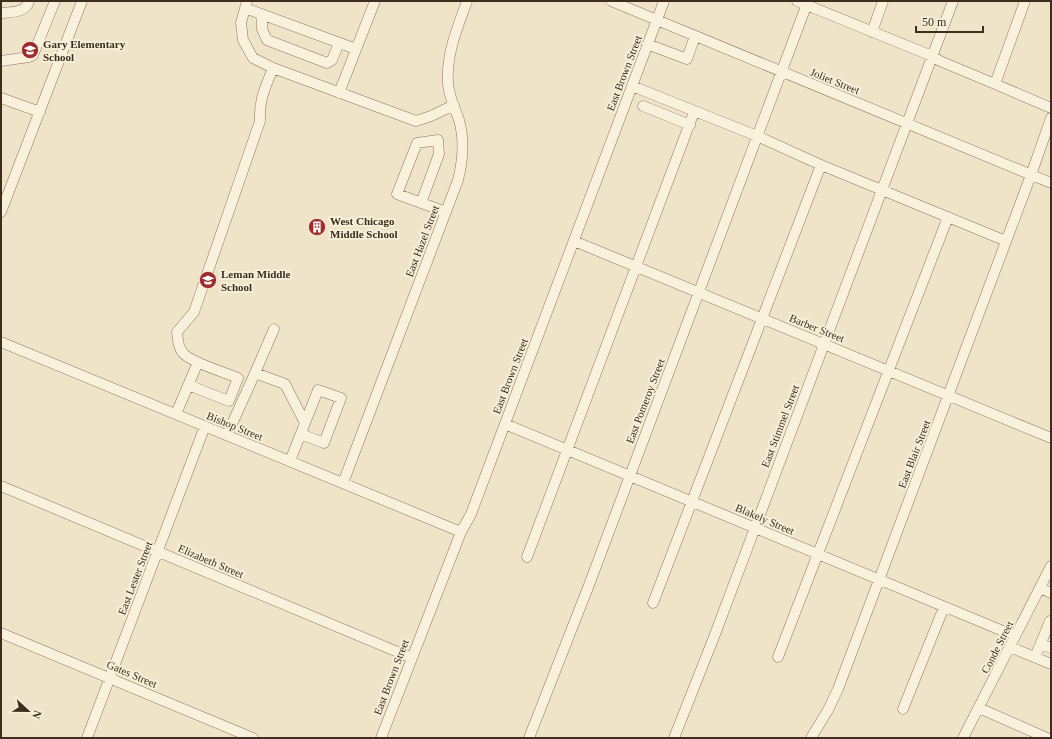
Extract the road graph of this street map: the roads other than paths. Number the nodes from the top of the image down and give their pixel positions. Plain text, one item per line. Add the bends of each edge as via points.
1 (29, 1) edge
2 (55, 1) edge
3 (82, 1) edge
4 (374, 1) edge
5 (467, 1) edge
6 (611, 1) edge
7 (664, 1) edge
8 (797, 1) edge
9 (883, 1) edge
10 (953, 1) edge
11 (1025, 1) edge
12 (808, 3) edge
13 (246, 4) edge
14 (1, 14) edge
15 (262, 14) junction
16 (657, 20) junction
17 (872, 32) junction
18 (695, 36) junction
19 (339, 43) junction
20 (648, 44) junction
21 (356, 49) junction
22 (932, 56) junction
23 (1, 61) edge
24 (273, 68) junction
25 (782, 72) junction
26 (995, 84) junction
27 (632, 86) junction
28 (339, 92) junction
29 (1, 98) edge
30 (454, 105) junction
31 (642, 106) dead end
32 (1051, 108) edge
33 (40, 112) junction
34 (694, 112) junction
35 (1051, 118) edge
36 (907, 123) junction
37 (690, 125) junction
38 (757, 136) junction
39 (821, 165) junction
40 (1031, 175) junction
41 (1051, 183) edge
42 (882, 189) junction
43 (421, 203) junction
44 (2, 208) edge
45 (446, 212) junction
46 (948, 217) junction
47 (574, 240) junction
48 (1006, 241) junction
49 (636, 266) junction
50 (698, 292) junction
51 (763, 319) junction
52 (274, 330) dead end
53 (1, 342) edge
54 (824, 344) junction
55 (198, 362) junction
56 (887, 370) junction
57 (255, 373) junction
58 (188, 385) junction
59 (948, 396) junction
60 (176, 414) junction
61 (305, 423) junction
62 (505, 424) junction
63 (205, 426) junction
64 (301, 434) junction
65 (227, 435) junction
66 (1051, 438) edge
67 (567, 450) junction
68 (290, 461) junction
69 (629, 476) junction
70 (343, 483) junction
71 (1, 486) edge
72 (692, 502) junction
73 (754, 528) junction
74 (460, 532) junction
75 (158, 552) junction
76 (818, 554) junction
77 (527, 557) dead end
78 (1051, 566) edge
79 (879, 580) junction
80 (1040, 588) junction
81 (1051, 593) edge
82 (653, 603) dead end
83 (944, 607) junction
84 (1051, 621) edge
85 (1, 633) edge
86 (1015, 636) junction
87 (1041, 644) junction
88 (1010, 647) junction
89 (1051, 648) edge
90 (778, 657) dead end
91 (1035, 657) junction
92 (412, 658) junction
93 (1051, 664) edge
94 (110, 678) junction
95 (979, 708) junction
96 (903, 709) dead end
97 (87, 738) edge
98 (254, 738) edge
99 (381, 738) edge
100 (529, 738) edge
101 (674, 738) edge
102 (811, 738) edge
103 (963, 738) edge
104 (1047, 738) edge

1 - 14 street via 23,10
2 - 23 street via 34,54
3 - 33 street
4 - 21 street
5 - 30 street, East Hazel Street via 453,40 448,64 448,86
6 - 16 street, Joliet Street
7 - 16 street, East Brown Street
8 - 12 street
9 - 17 street
10 - 22 street, East Stimmel Street
11 - 26 street
12 - 17 street
12 - 25 street, East Pomeroy Street
13 - 15 street
13 - 24 street via 240,23 243,40 254,58
15 - 19 street
15 - 19 street via 262,29 267,40 327,63 332,60
16 - 18 street, Joliet Street
16 - 20 street, East Brown Street
17 - 22 street
18 - 20 street via 686,59
18 - 25 street, Joliet Street
19 - 21 street
20 - 27 street, East Brown Street
21 - 28 street
22 - 26 street
22 - 36 street, East Stimmel Street
24 - 28 street
24 - 55 street via 262,96 260,121 194,312 177,332 178,344 184,355
25 - 36 street, Joliet Street
25 - 38 street, East Pomeroy Street
26 - 32 street
27 - 34 street
27 - 47 street, East Brown Street
28 - 30 street via 416,121
29 - 33 street
30 - 45 street, East Hazel Street via 464,145 458,180
31 - 37 street
33 - 44 street
34 - 37 street
34 - 38 street
35 - 40 street, East Blair Street
36 - 40 street, Joliet Street
36 - 42 street, East Stimmel Street
37 - 49 street
38 - 39 street
38 - 50 street, East Pomeroy Street
39 - 42 street
39 - 51 street
40 - 41 street, Joliet Street
40 - 48 street, East Blair Street
42 - 46 street
42 - 54 street, East Stimmel Street
43 - 43 street via 397,194 416,143 438,140 439,154
43 - 45 street
45 - 70 street, East Hazel Street
46 - 48 street
46 - 56 street
47 - 49 street, Barber Street
47 - 62 street, East Brown Street
48 - 59 street, East Blair Street
49 - 50 street, Barber Street
49 - 67 street
50 - 51 street, Barber Street
50 - 69 street, East Pomeroy Street
51 - 54 street, Barber Street
51 - 72 street
52 - 57 street
53 - 60 street, Bishop Street
54 - 56 street, Barber Street
54 - 73 street, East Stimmel Street
55 - 58 street
55 - 58 street via 238,378 229,401
56 - 59 street, Barber Street
56 - 76 street
57 - 61 street via 285,384
57 - 65 street
58 - 60 street
59 - 66 street, Barber Street
59 - 79 street, East Blair Street
60 - 63 street, Bishop Street
61 - 64 street
61 - 64 street via 318,390 341,398 324,443
62 - 67 street, Blakely Street
62 - 74 street, East Brown Street via 471,514
63 - 65 street, Bishop Street
63 - 75 street, East Lester Street
64 - 68 street
65 - 68 street, Bishop Street
67 - 69 street, Blakely Street
67 - 77 street
68 - 70 street, Bishop Street
69 - 72 street, Blakely Street
69 - 100 street, East Pomeroy Street
70 - 74 street, Bishop Street
71 - 75 street, Elizabeth Street
72 - 73 street, Blakely Street
72 - 82 street
73 - 76 street, Blakely Street
73 - 101 street, East Stimmel Street
74 - 92 street, East Brown Street
75 - 92 street, Elizabeth Street
75 - 94 street, East Lester Street
76 - 79 street, Blakely Street
76 - 90 street
78 - 80 street, Conde Street
79 - 83 street, Blakely Street
79 - 102 street, East Blair Street via 838,690
80 - 81 street
80 - 86 street, Conde Street
83 - 86 street, Blakely Street
83 - 96 street
84 - 87 street
85 - 94 street, Gates Street
86 - 88 street, Conde Street
87 - 89 street
87 - 91 street
88 - 91 street
88 - 95 street, Conde Street
91 - 93 street
92 - 99 street, East Brown Street
94 - 97 street, East Lester Street
94 - 98 street, Gates Street
95 - 103 street, Conde Street
95 - 104 street

